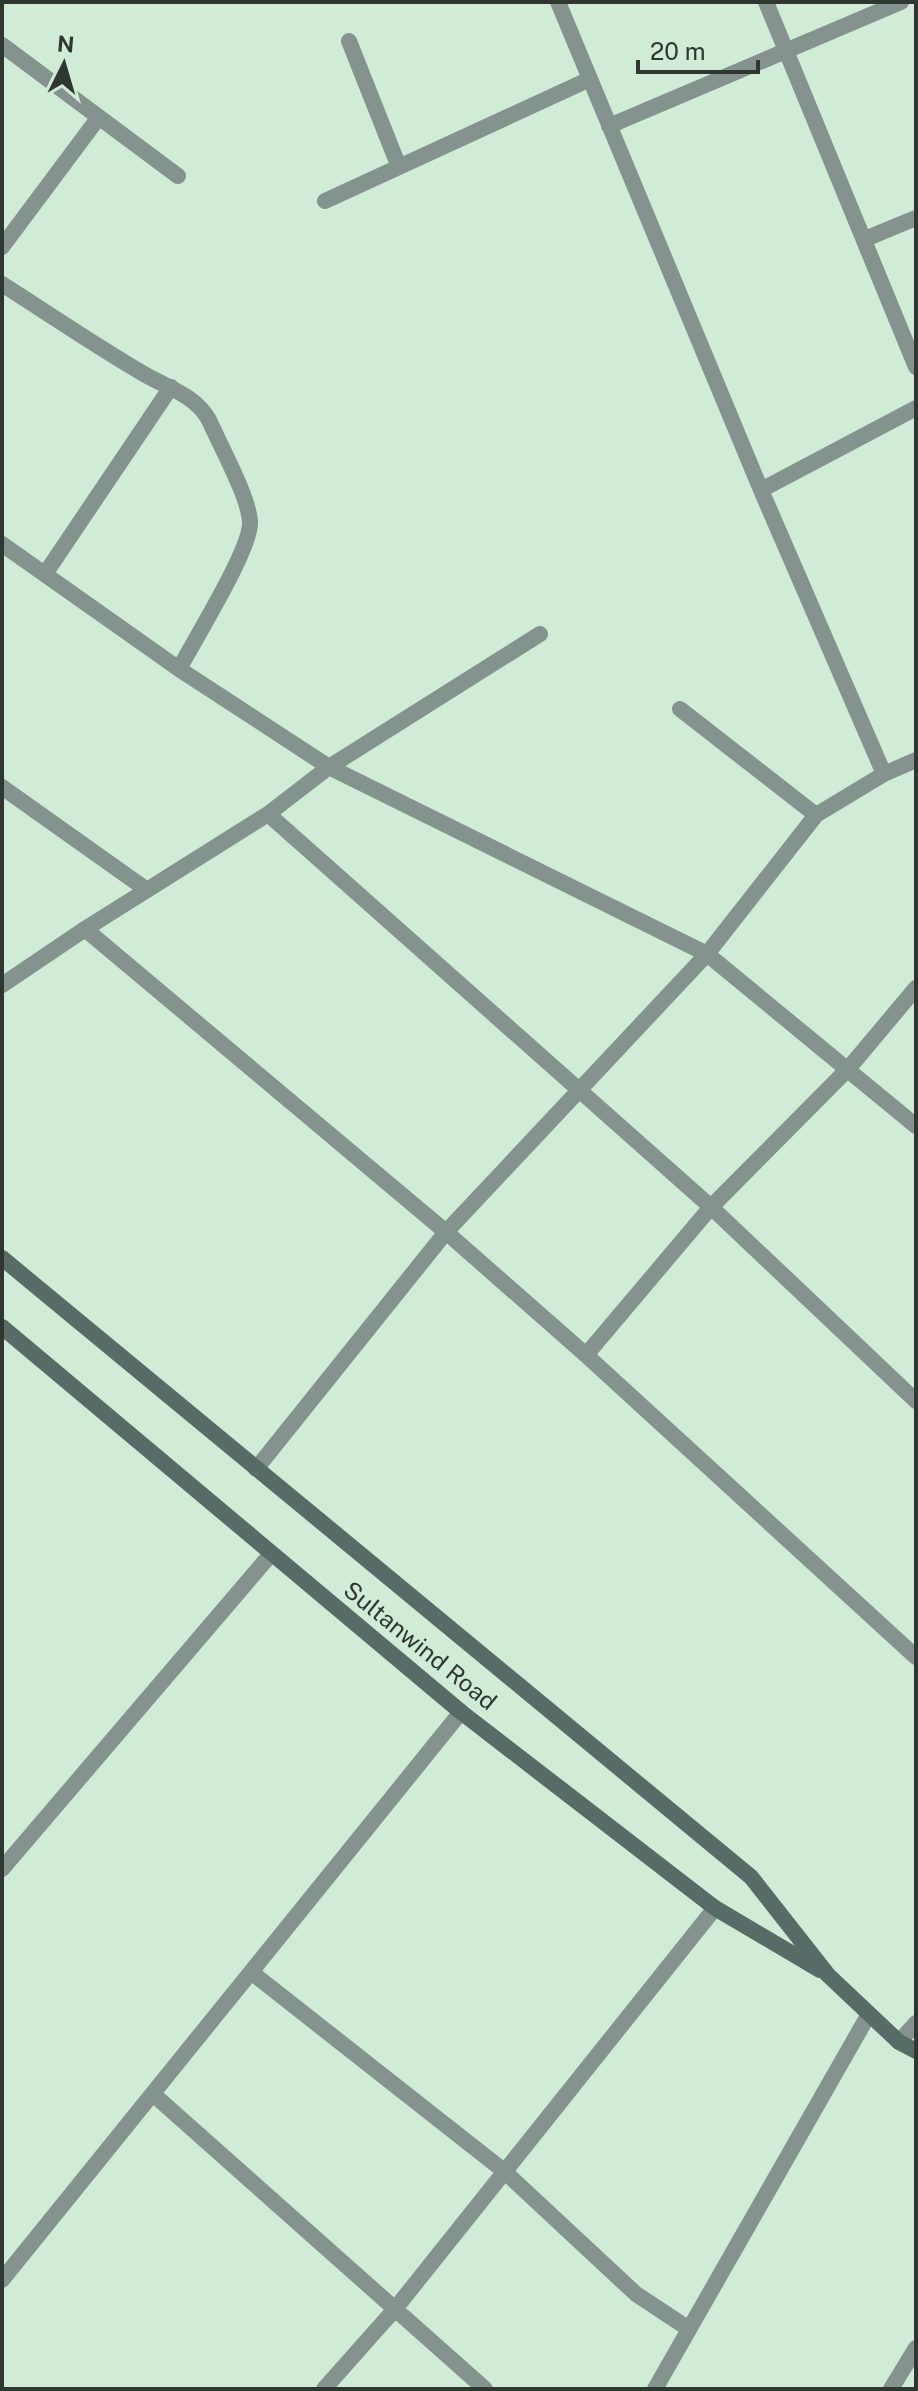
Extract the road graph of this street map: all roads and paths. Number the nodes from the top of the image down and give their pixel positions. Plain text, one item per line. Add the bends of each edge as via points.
1 (558, 2) edge
2 (766, 2) edge
3 (901, 2) edge
4 (349, 41) dead end
5 (2, 45) edge
6 (787, 50) junction
7 (590, 79) junction
8 (99, 117) junction
9 (609, 126) junction
10 (399, 167) junction
11 (178, 176) dead end
12 (325, 201) dead end
13 (916, 218) edge
14 (865, 239) junction
15 (2, 247) edge
16 (2, 284) edge
17 (916, 367) edge
18 (171, 387) junction
19 (916, 408) edge
20 (761, 490) junction
21 (2, 544) edge
22 (45, 574) junction
23 (540, 634) dead end
24 (179, 669) junction
25 (680, 709) dead end
26 (916, 760) edge
27 (329, 767) junction
28 (884, 774) junction
29 (2, 787) edge
30 (268, 814) junction
31 (816, 815) junction
32 (147, 890) junction
33 (85, 929) junction
34 (707, 954) junction
35 (2, 985) edge
36 (916, 988) edge
37 (848, 1069) junction
38 (579, 1091) junction
39 (916, 1126) edge
40 (711, 1207) junction
41 (446, 1232) junction
42 (2, 1258) edge
43 (2, 1327) edge
44 (586, 1355) junction
45 (916, 1401) edge
46 (256, 1469) junction
47 (271, 1554) junction
48 (916, 1657) edge
49 (461, 1712) junction
50 (2, 1869) edge
51 (715, 1908) junction
52 (251, 1972) junction
53 (828, 1975) junction
54 (869, 2014) junction
55 (916, 2023) edge
56 (899, 2042) junction
57 (916, 2051) edge
58 (153, 2094) junction
59 (504, 2171) junction
60 (2, 2280) edge
61 (395, 2309) junction
62 (689, 2329) junction
63 (916, 2348) edge
64 (324, 2389) edge
65 (485, 2389) edge
66 (655, 2389) edge
67 (891, 2389) edge

1 - 7 street
2 - 6 street
3 - 6 street
4 - 10 street
5 - 8 street
6 - 9 street
6 - 14 street
7 - 9 street
7 - 10 street
8 - 11 street
8 - 15 street
9 - 20 street
10 - 12 street
13 - 14 street
14 - 17 street
16 - 18 street
18 - 22 street
18 - 24 street via 202,408 250,524 240,556
19 - 20 street
20 - 28 street
21 - 22 street
22 - 24 street
23 - 27 street
24 - 27 street
25 - 31 street
26 - 28 street
27 - 30 street
27 - 34 street
28 - 31 street
29 - 32 street
30 - 32 street
30 - 38 street
31 - 34 street
32 - 33 street
33 - 35 street
33 - 41 street
34 - 37 street
34 - 38 street
36 - 37 street
37 - 39 street
37 - 40 street
38 - 40 street
38 - 41 street
40 - 44 street
40 - 45 street
41 - 44 street
41 - 46 street
42 - 46 main road
43 - 47 main road, Sultanwind Road
44 - 48 street
46 - 53 main road via 751,1877
47 - 49 main road, Sultanwind Road
47 - 50 street
49 - 51 main road, Sultanwind Road
49 - 52 street
51 - 53 main road, Sultanwind Road
51 - 59 street
52 - 58 street
52 - 59 street
53 - 54 main road
54 - 56 main road
54 - 62 street
55 - 56 street
56 - 57 main road
58 - 60 street
58 - 61 street
59 - 61 street
59 - 62 street via 636,2294
61 - 64 street
61 - 65 street
62 - 66 street
63 - 67 street

